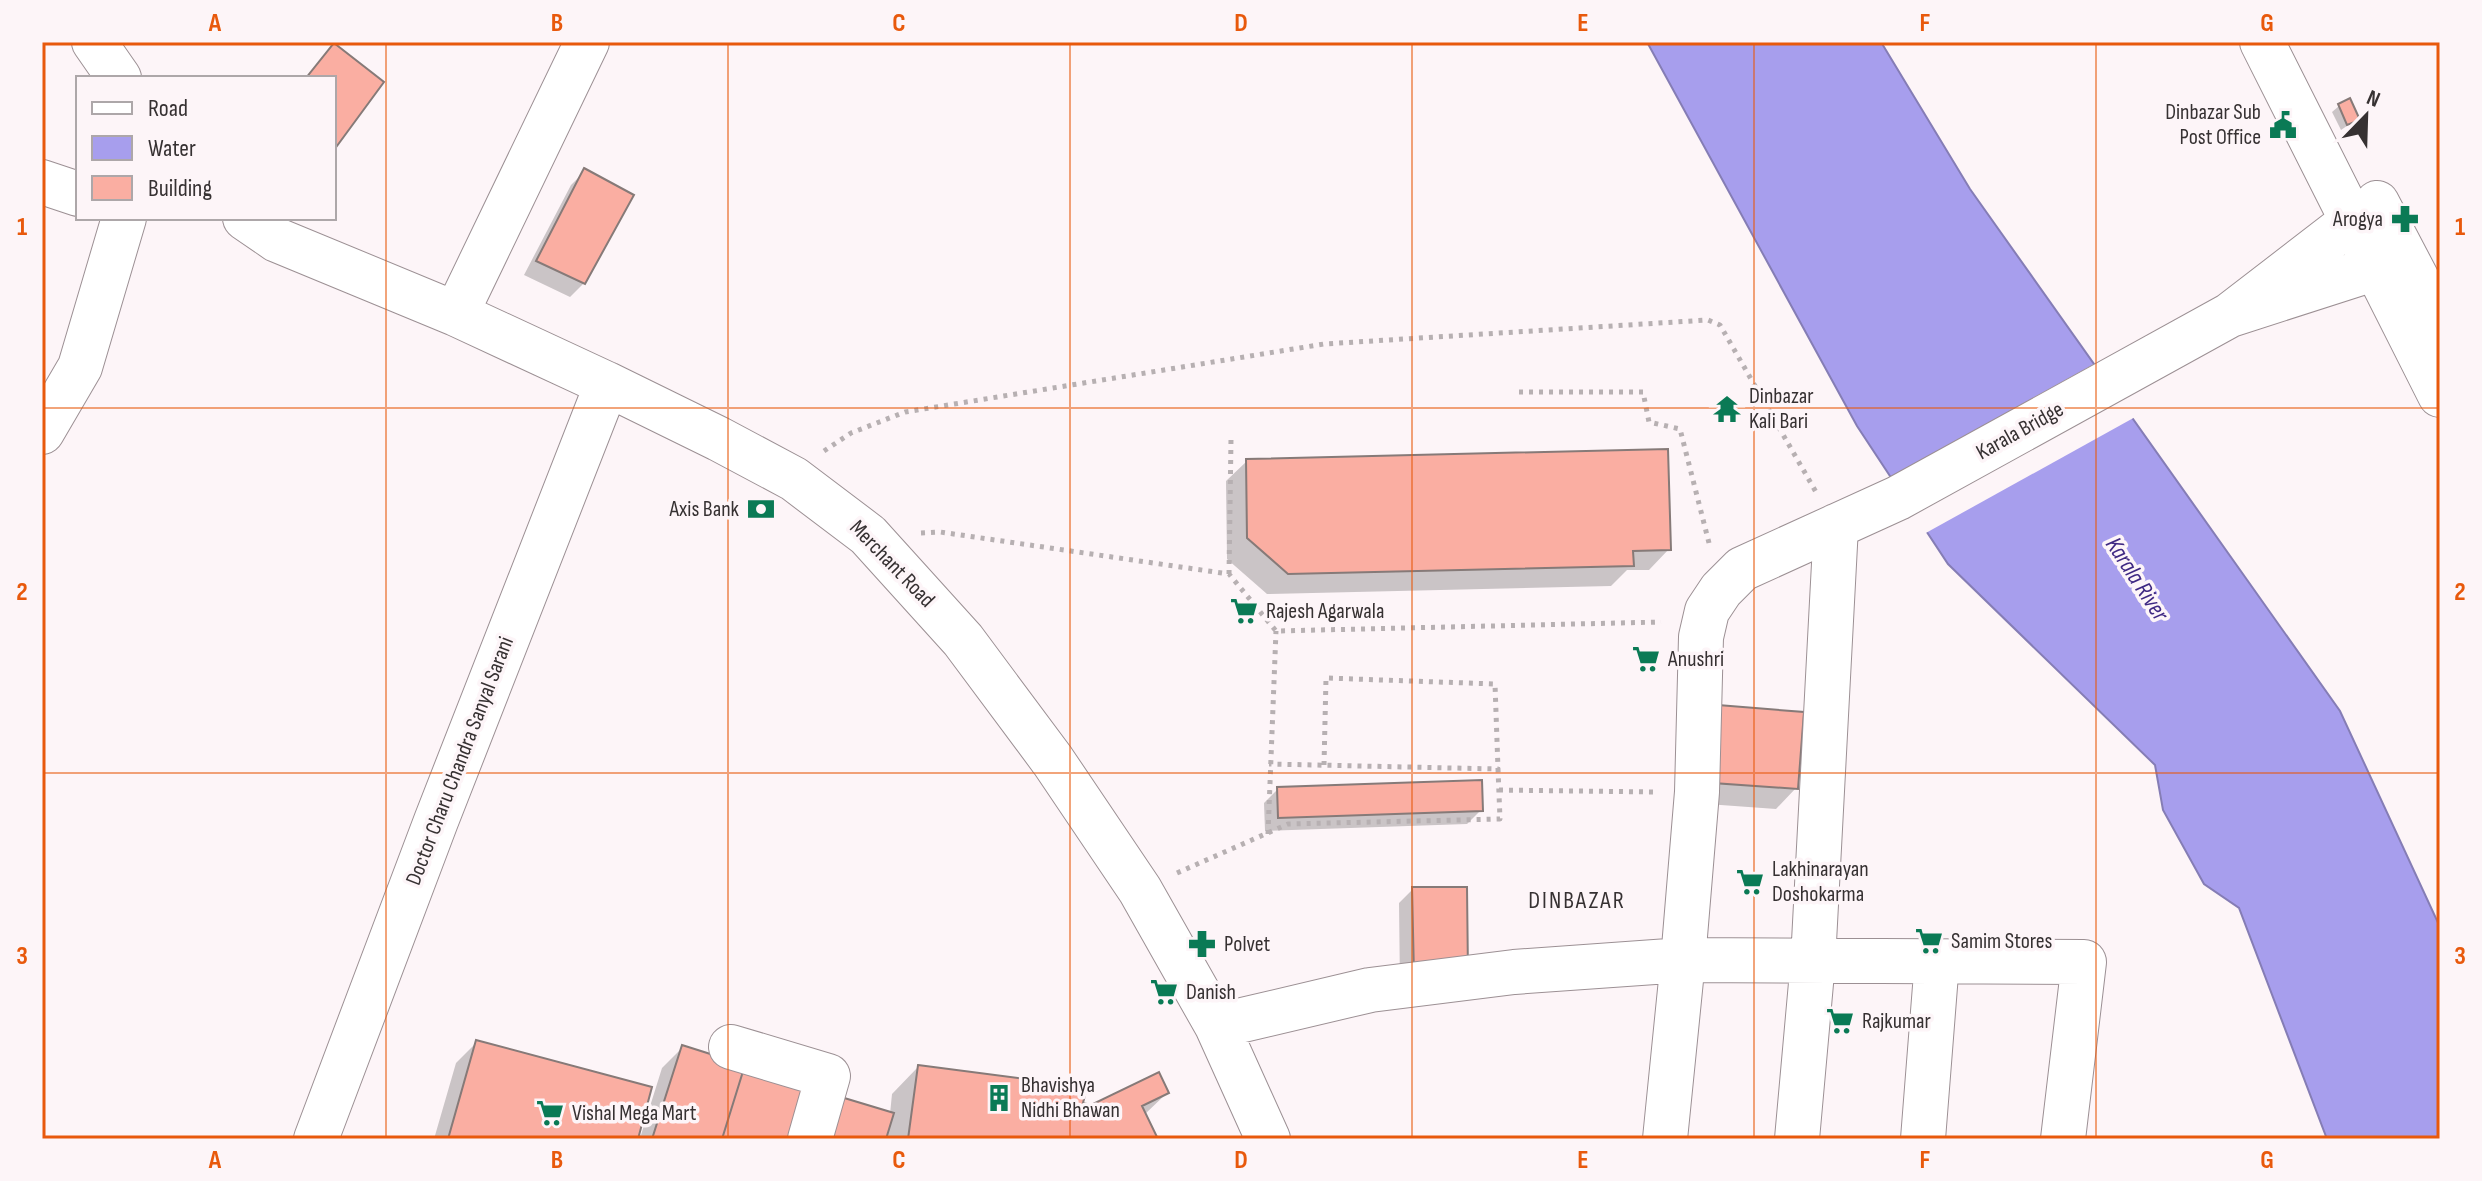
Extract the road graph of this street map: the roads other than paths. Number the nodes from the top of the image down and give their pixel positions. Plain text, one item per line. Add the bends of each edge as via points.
1 (94, 42) edge
2 (587, 42) edge
3 (2262, 42) edge
4 (2292, 42) edge
5 (118, 76) edge
6 (42, 182) edge
7 (76, 193) edge
8 (123, 220) edge
9 (248, 220) edge
10 (2352, 221) junction
11 (2376, 268) junction
12 (456, 314) junction
13 (2230, 315) junction
14 (2440, 323) edge
15 (607, 384) junction
16 (2440, 395) edge
17 (42, 432) edge
18 (1836, 526) junction
19 (1683, 960) junction
20 (1813, 961) junction
21 (1937, 961) junction
22 (1217, 1026) junction
23 (731, 1047) dead end
24 (316, 1139) edge
25 (810, 1139) edge
26 (1268, 1139) edge
27 (1665, 1139) edge
28 (1797, 1139) edge
29 (1923, 1139) edge
30 (2063, 1139) edge

1 - 5 street
2 - 12 street
3 - 10 street
4 - 14 street
6 - 7 street
8 - 17 street via 80,367
9 - 12 street, Merchant Road via 277,240
10 - 11 street
10 - 13 street
11 - 13 street
11 - 16 street
12 - 15 street, Merchant Road
13 - 18 street, Karala Bridge via 1898,498
15 - 22 street, Merchant Road via 794,479 868,535 963,640 1053,761 1140,890
15 - 24 street, Doctor Charu Chandra Sanyal Sarani
18 - 19 street, Karala Bridge via 1742,569 1713,606 1698,679 1697,792
18 - 20 street
19 - 20 street
19 - 22 street via 1514,972 1370,990
19 - 27 street
20 - 21 street
20 - 28 street
21 - 29 street
21 - 30 street via 2084,962
22 - 26 street, Merchant Road
23 - 25 street via 828,1076

